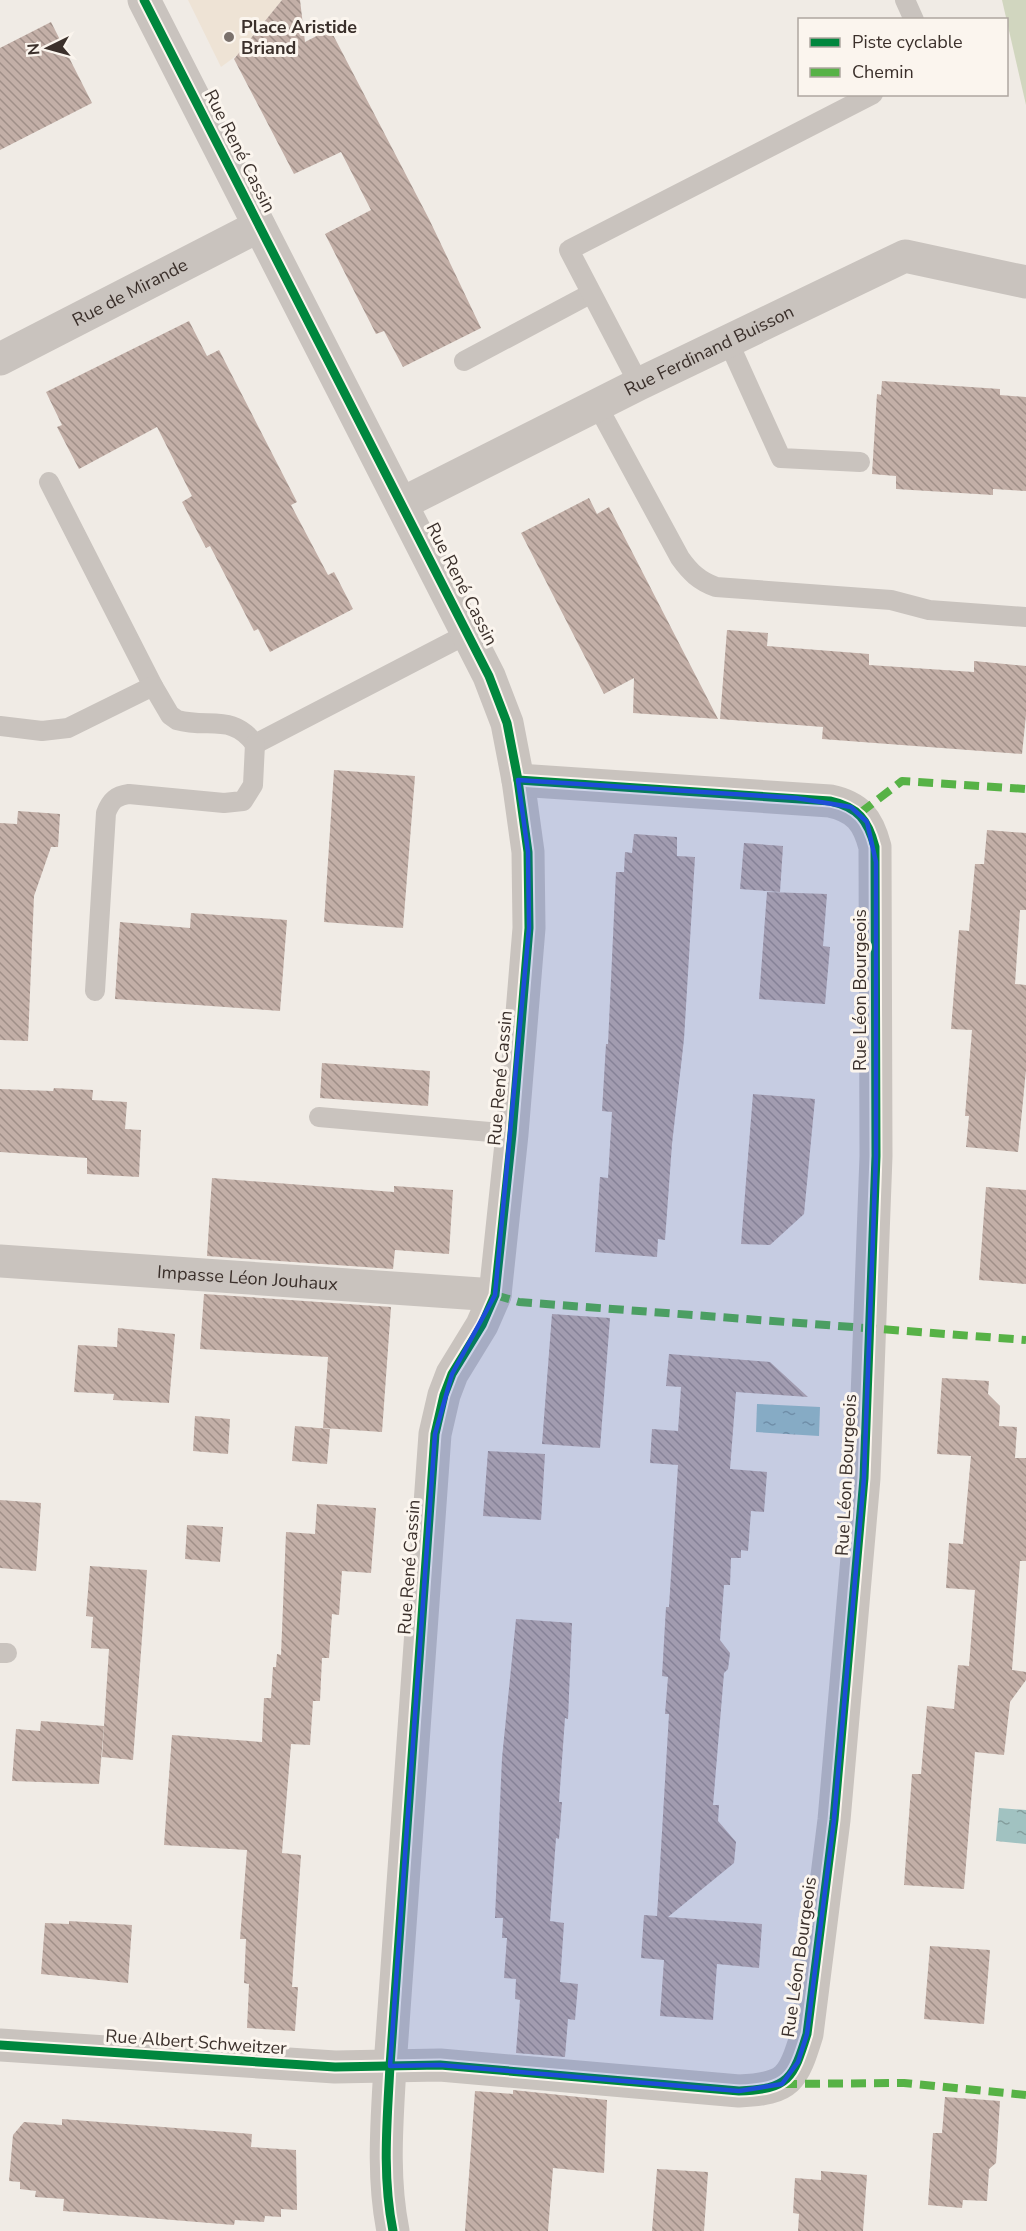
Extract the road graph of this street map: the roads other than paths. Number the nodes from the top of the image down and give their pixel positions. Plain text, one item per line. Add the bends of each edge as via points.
1 (144, 0) edge
2 (905, 0) edge
3 (913, 18) edge
4 (869, 96) edge
5 (259, 226) junction
6 (1026, 282) edge
7 (590, 294) junction
8 (728, 341) junction
9 (0, 359) edge
10 (464, 361) dead end
11 (639, 384) junction
12 (597, 405) junction
13 (860, 462) dead end
14 (49, 482) dead end
15 (403, 503) junction
16 (1026, 617) edge
17 (469, 633) junction
18 (153, 686) junction
19 (0, 726) edge
20 (255, 744) junction
21 (518, 780) junction
22 (95, 991) dead end
23 (319, 1117) dead end
24 (512, 1134) junction
25 (0, 1261) edge
26 (495, 1295) junction
27 (0, 2045) edge
28 (390, 2066) junction
29 (393, 2231) edge

1 - 5 street, Rue René Cassin
2 - 3 lane
4 - 7 lane via 569,250
5 - 9 street, Rue de Mirande
5 - 15 street, Rue René Cassin
6 - 8 street, Rue Ferdinand Buisson via 905,256
7 - 10 lane
7 - 11 lane
8 - 11 street, Rue Ferdinand Buisson
8 - 13 lane via 781,458
11 - 12 street, Rue Ferdinand Buisson
12 - 15 street, Rue Ferdinand Buisson
12 - 16 lane via 680,558 705,583 891,600 929,610
14 - 18 lane
15 - 17 street, Rue René Cassin
17 - 20 lane
17 - 21 street, Rue René Cassin via 507,723
18 - 19 lane via 68,728 48,731
18 - 20 lane via 177,720 234,725
20 - 22 lane via 253,786 243,801 224,803 129,794 110,803 106,813
21 - 24 street, Rue René Cassin via 528,852 529,928
21 - 28 street, Rue Léon Bourgeois via 830,801 860,813 871,833 876,862 876,1167 864,1478 836,1809 807,2034 798,2062 782,2084 739,2091 440,2065
23 - 24 lane
24 - 26 street, Rue René Cassin
25 - 26 street, Impasse Léon Jouhaux
26 - 28 street, Rue René Cassin via 452,1374 435,1434
27 - 28 street, Rue Albert Schweitzer via 335,2067
28 - 29 street, Rue René Cassin via 386,2183

